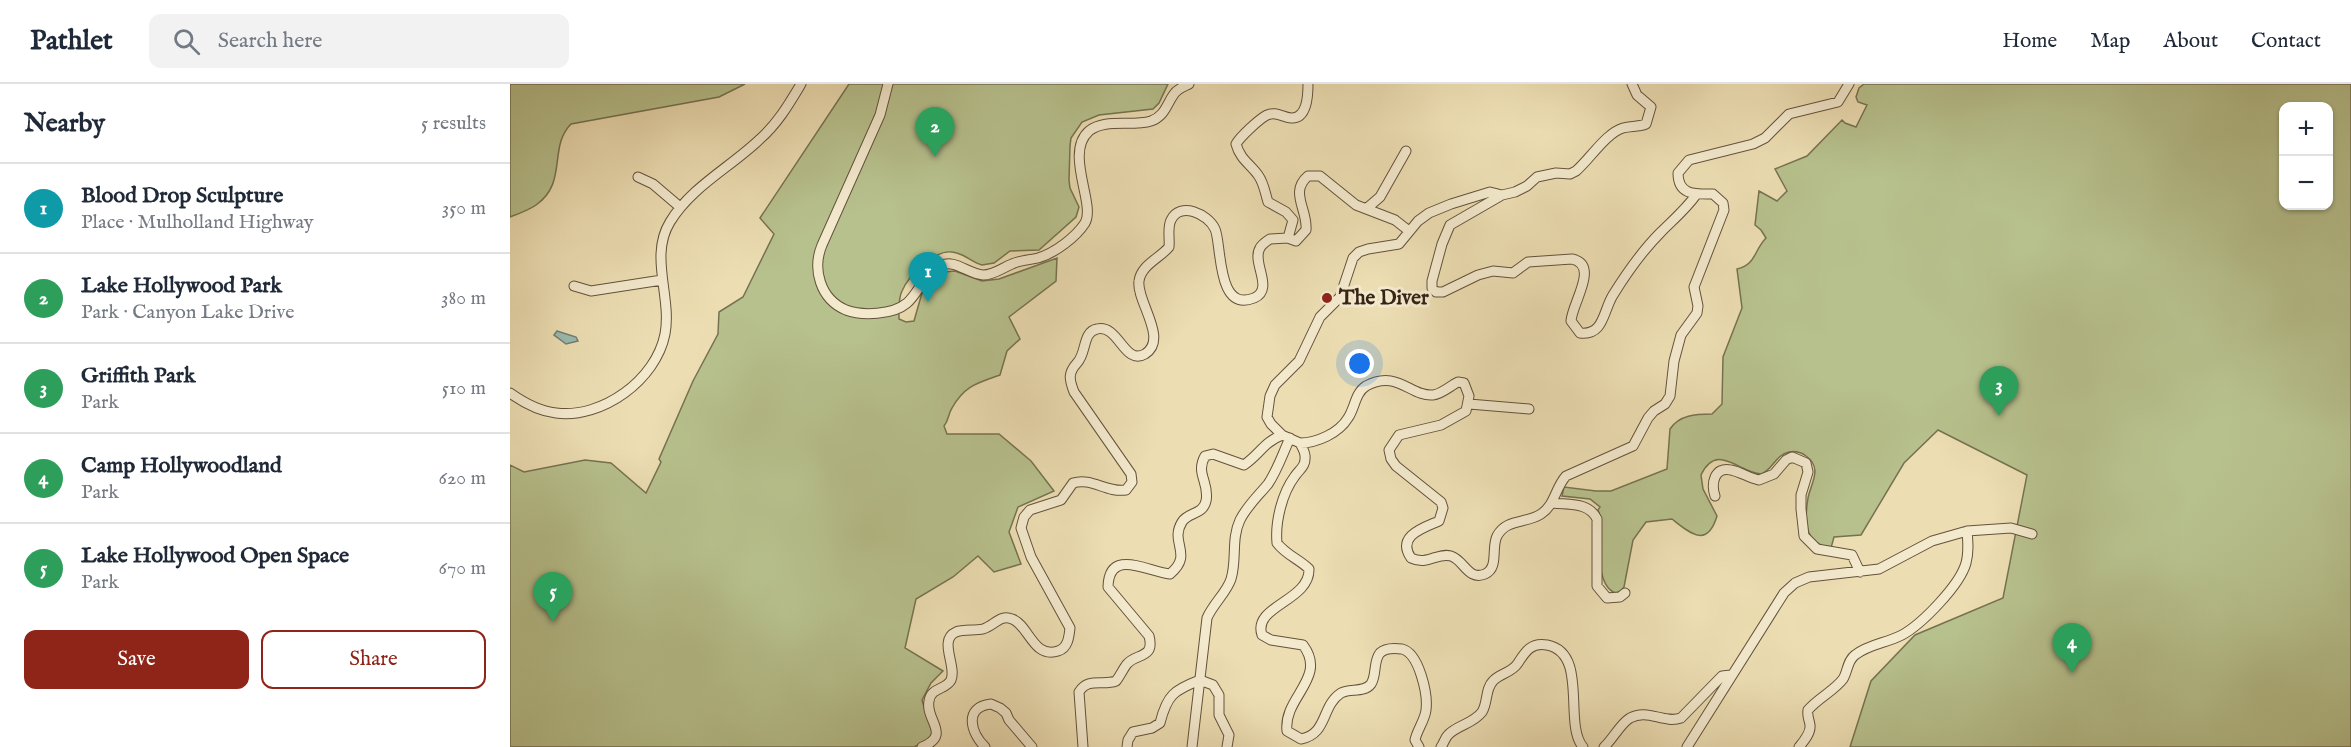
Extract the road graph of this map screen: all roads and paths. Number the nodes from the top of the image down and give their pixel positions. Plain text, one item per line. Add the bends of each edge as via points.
1 (801, 84) edge
2 (888, 84) edge
3 (1189, 84) edge
4 (1308, 84) edge
5 (1632, 84) edge
6 (1849, 84) edge
7 (1406, 152) dead end
8 (638, 177) dead end
9 (1502, 195) junction
10 (1696, 195) junction
11 (680, 207) junction
12 (1366, 209) junction
13 (1409, 231) junction
14 (1288, 238) junction
15 (662, 280) junction
16 (574, 286) dead end
17 (510, 393) edge
18 (1469, 404) junction
19 (1529, 409) dead end
20 (1286, 436) junction
21 (1300, 443) junction
22 (1715, 496) dead end
23 (1553, 503) junction
24 (1967, 531) junction
25 (2032, 534) dead end
26 (1860, 572) junction
27 (1625, 593) dead end
28 (1731, 675) junction
29 (1200, 680) junction
30 (922, 747) edge
31 (985, 747) edge
32 (1032, 747) edge
33 (1083, 747) edge
34 (1127, 747) edge
35 (1192, 747) edge
36 (1227, 747) edge
37 (1419, 747) edge
38 (1441, 747) edge
39 (1583, 747) edge
40 (1604, 747) edge
41 (1687, 747) edge
42 (1799, 747) edge

1 - 11 street via 781,118
2 - 3 street via 880,115 817,260 819,279 828,296 852,312 876,312 906,304 943,264 991,274 1059,248 1080,229 1088,214 1080,169 1082,142 1087,133 1102,126 1152,120 1166,109 1176,92
4 - 14 street via 1300,115 1268,115 1236,144 1239,154 1263,182 1268,202 1293,220
5 - 9 street via 1637,95 1651,107 1646,124 1612,134 1570,174 1546,174
6 - 10 street via 1838,102 1789,114 1765,138 1753,144 1689,160 1678,173 1678,179 1681,187
7 - 12 street via 1380,197
8 - 11 street via 653,184
9 - 10 street via 1450,225 1432,288 1443,292 1478,275 1493,271 1513,273 1528,262 1579,260 1585,272 1570,321 1580,333 1588,334 1600,326 1612,296 1647,248
9 - 13 street via 1490,192 1451,204 1429,213
10 - 23 street via 1713,194 1723,203 1724,210 1694,287 1697,313 1681,334 1670,396 1648,418 1632,446 1566,476
11 - 15 street via 663,234
12 - 13 street via 1395,220
12 - 14 street via 1320,176 1308,176 1299,187 1298,196 1306,230 1296,241
13 - 20 street via 1399,244 1368,249 1353,258 1340,297 1320,317 1299,362 1275,385 1268,417 1270,424
14 - 30 street via 1270,238 1259,249 1262,291 1248,300 1239,298 1225,283 1211,222 1192,211 1174,215 1169,223 1168,247 1143,270 1138,281 1154,346 1135,356 1109,330 1093,330 1070,373 1074,392 1131,474 1132,482 1126,490 1115,492 1087,481 1073,483 1061,500 1030,510 1021,528 1031,557 1070,628 1069,639 1065,647 1047,651 1028,637 1021,623 1010,618 1001,618 981,630 953,634 948,644 951,680 935,690 928,702 937,734
15 - 16 street via 591,291
15 - 17 street via 664,336 647,370 617,398 578,413 556,413 539,409
18 - 19 street
18 - 21 street via 1464,383 1430,395 1400,381 1375,383 1360,392 1341,426 1313,443
18 - 23 street via 1466,411 1441,425 1399,435 1389,450 1396,466 1441,502 1443,508 1439,521 1408,538 1406,551 1411,558 1425,562 1446,555 1471,573 1484,574 1493,566 1496,537 1505,526 1532,519
20 - 21 street
20 - 29 street via 1269,483 1254,498 1235,531 1234,568 1230,582 1207,618
20 - 33 street via 1269,440 1244,465 1213,454 1205,456 1200,465 1207,500 1198,513 1181,524 1178,536 1183,557 1170,574 1123,564 1112,570 1108,587 1151,643 1144,655 1127,663 1116,681 1088,683 1079,692
21 - 37 street via 1305,456 1303,468 1288,490 1276,532 1281,549 1304,563 1309,574 1299,591 1263,618 1259,628 1271,640 1303,645 1310,654 1310,673 1287,717 1287,730 1301,739 1311,737 1340,694 1371,683 1382,651 1403,649 1417,662 1424,690 1426,711 1415,740
22 - 26 street via 1712,485 1723,470 1759,480 1774,474 1786,460 1799,459 1806,463 1808,472 1801,495 1804,536 1817,549 1852,555
23 - 27 street via 1586,506 1593,511 1597,519 1597,586 1607,598
24 - 25 street via 2011,528
24 - 26 street via 1932,541 1879,569
24 - 42 street via 1969,549 1959,578 1911,628 1853,656 1844,678 1809,710 1809,734
26 - 28 street via 1809,577 1795,584 1784,594
28 - 40 street via 1722,676 1681,718 1673,721 1652,715 1635,716
28 - 41 street
29 - 34 street via 1173,693 1165,702 1160,723 1133,732
29 - 35 street
29 - 36 street via 1213,685 1219,695 1219,716 1228,735
31 - 32 street via 973,732 972,717 978,709 991,704 1006,713
38 - 39 street via 1448,735 1481,714 1494,680 1514,669 1531,646 1541,644 1558,650 1569,666 1577,735

